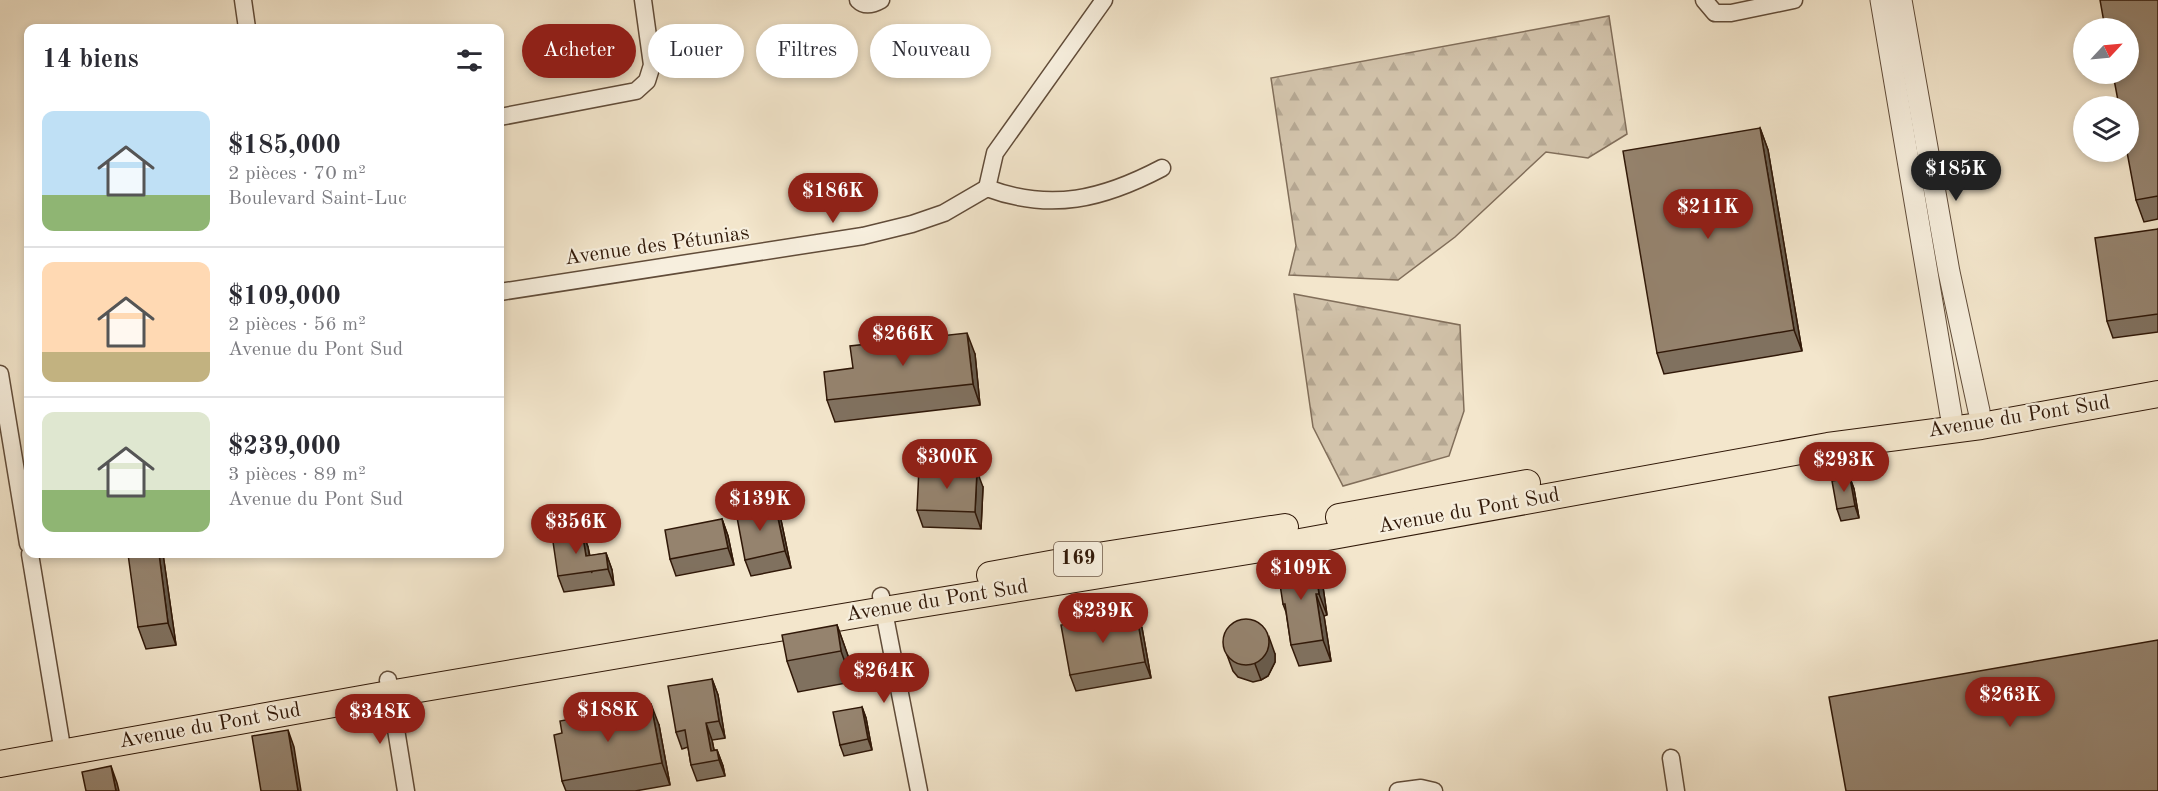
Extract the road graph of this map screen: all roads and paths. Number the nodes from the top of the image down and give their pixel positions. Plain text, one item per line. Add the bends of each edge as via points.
1 (243, 0) edge
2 (643, 0) edge
3 (858, 0) edge
4 (881, 0) edge
5 (1104, 0) edge
6 (1704, 0) edge
7 (1794, 0) edge
8 (1881, 0) edge
9 (1901, 0) edge
10 (247, 24) edge
11 (504, 116) edge
12 (1162, 168) dead end
13 (987, 188) junction
14 (504, 291) edge
15 (0, 374) edge
16 (2158, 380) edge
17 (2158, 394) edge
18 (1979, 411) junction
19 (1951, 415) junction
20 (24, 520) edge
21 (31, 558) edge
22 (882, 603) junction
23 (388, 687) junction
24 (61, 745) junction
25 (0, 747) edge
26 (1671, 758) dead end
27 (0, 764) edge
28 (406, 791) edge
29 (919, 791) edge
30 (1398, 791) edge
31 (1434, 791) edge
32 (1676, 791) edge

1 - 10 street
2 - 11 street via 652,64 647,81 636,91
3 - 4 street via 871,4
5 - 13 street via 995,153
6 - 7 street via 1715,13
8 - 19 street
9 - 18 street via 1949,272
12 - 13 street via 1110,192 1077,200 1039,201
13 - 14 street, Avenue des Pétunias via 944,213 863,236
15 - 20 street
16 - 18 main road, Avenue du Pont Sud / 169
17 - 22 main road, Avenue du Pont Sud / 169 via 1981,426 1828,446 1278,546
18 - 19 main road, Avenue du Pont Sud / 169
19 - 22 main road, Avenue du Pont Sud / 169 via 1072,560
21 - 24 street
22 - 23 main road, Avenue du Pont Sud / 169
22 - 29 street
23 - 24 main road, Avenue du Pont Sud / 169
23 - 28 street
24 - 25 main road, Avenue du Pont Sud / 169
24 - 27 main road, Avenue du Pont Sud / 169
26 - 32 street
30 - 31 street

